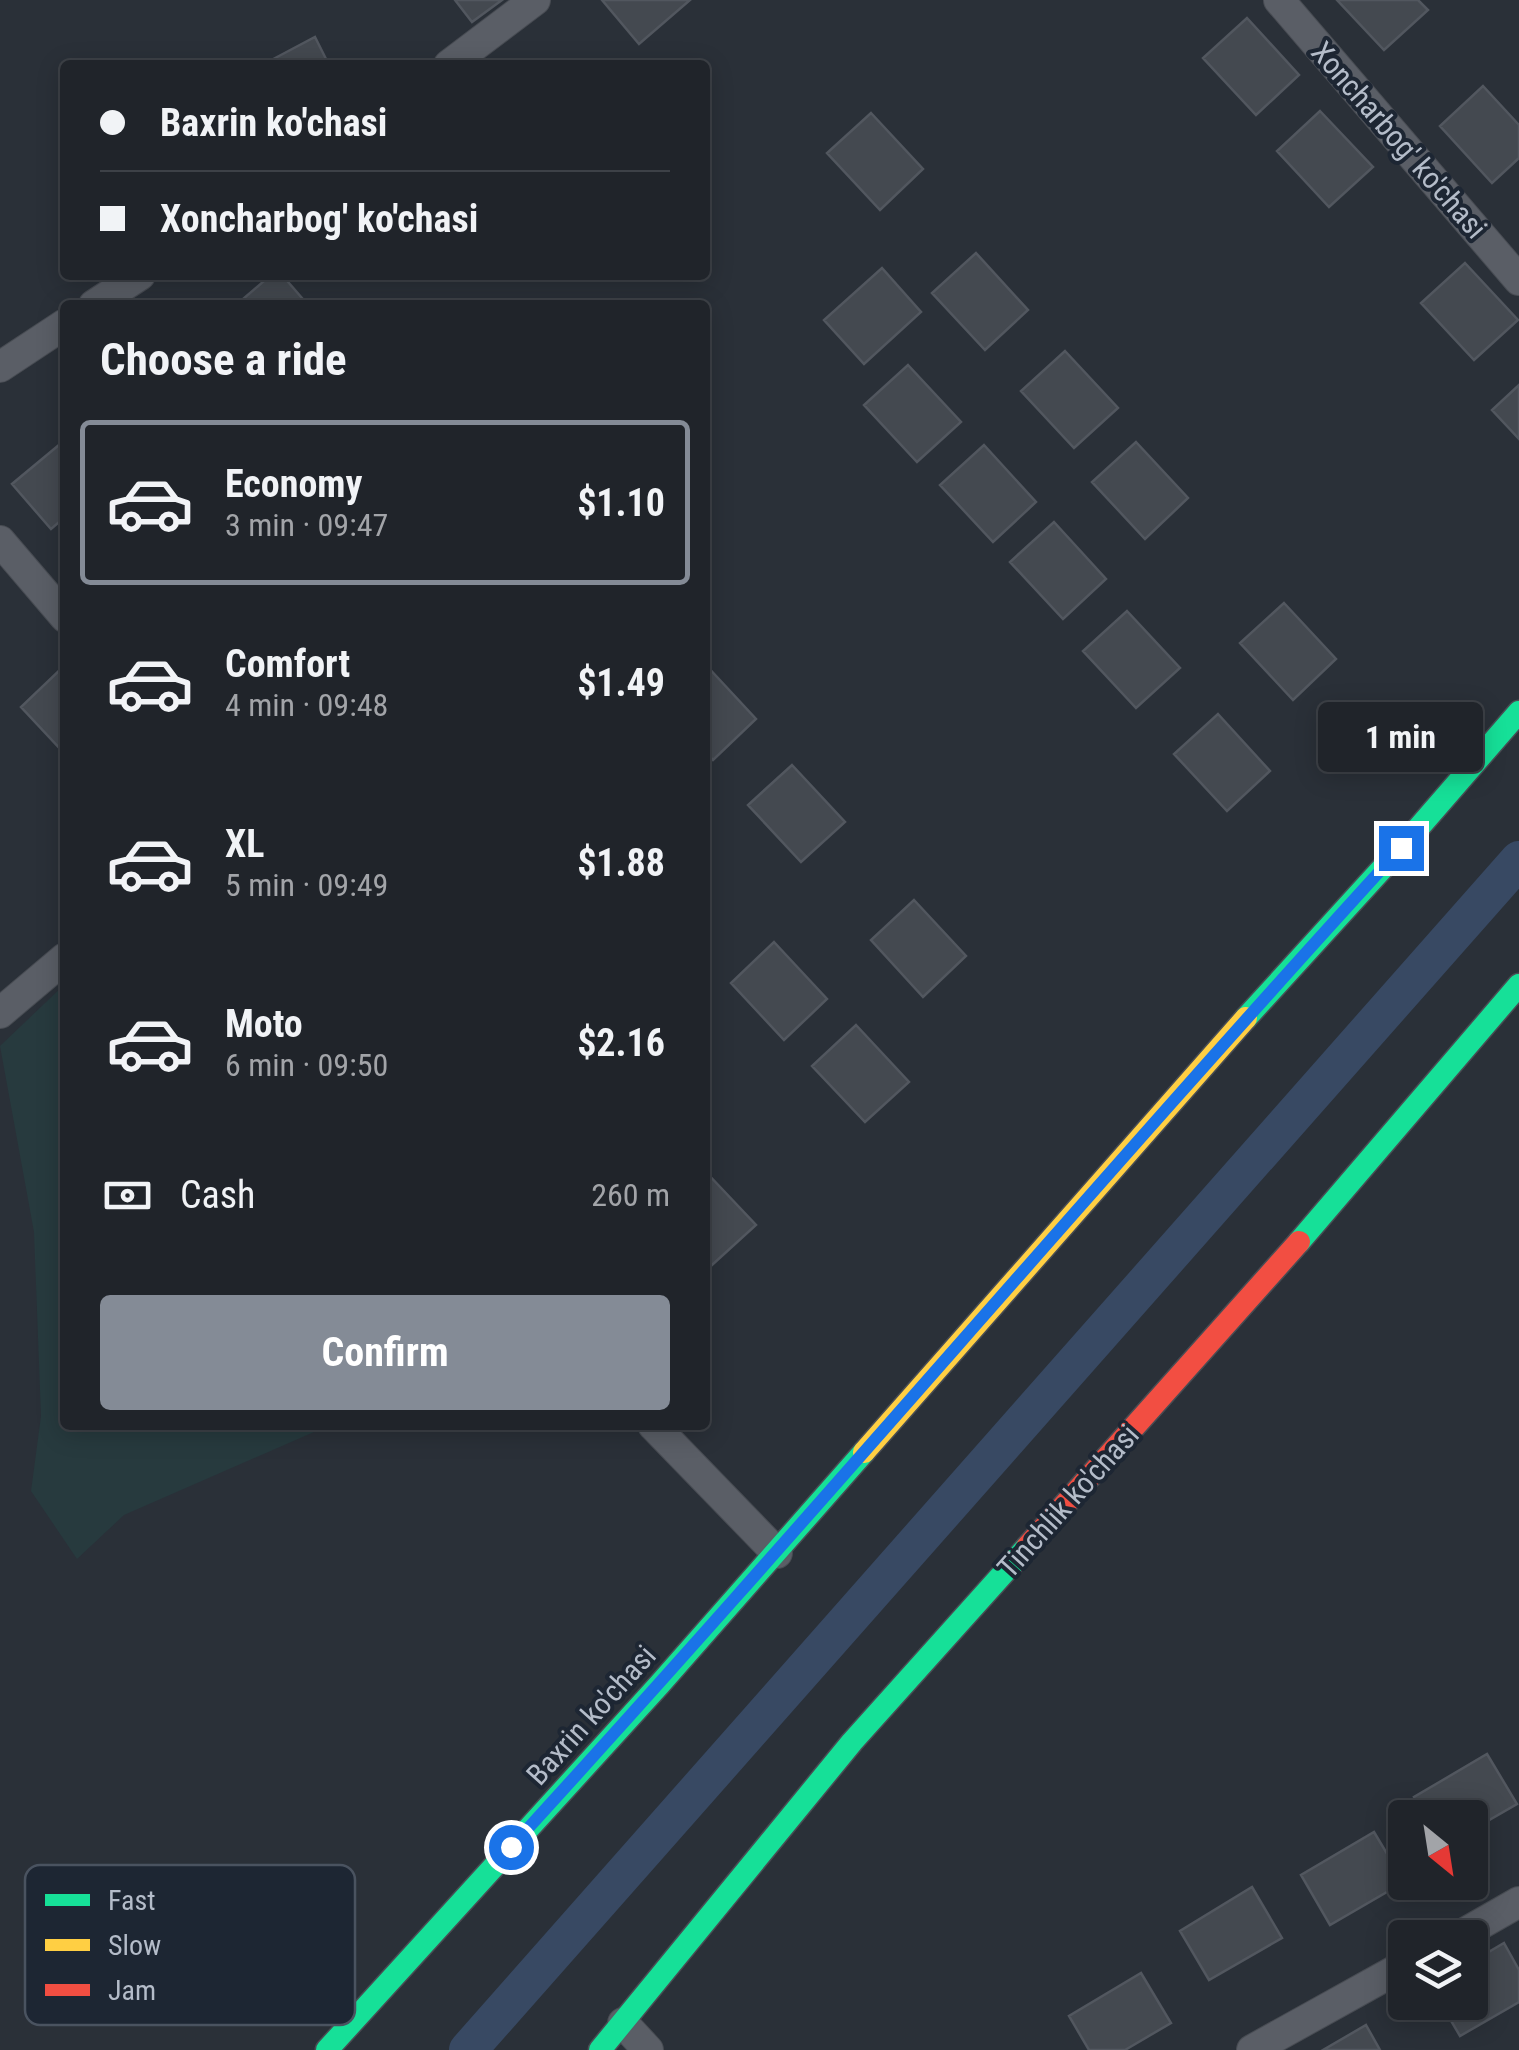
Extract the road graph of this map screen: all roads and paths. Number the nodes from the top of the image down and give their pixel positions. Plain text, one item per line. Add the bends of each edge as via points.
1 (535, 0) edge
2 (1278, 0) edge
3 (456, 60) edge
4 (132, 280) edge
5 (1519, 280) edge
6 (102, 300) edge
7 (60, 327) edge
8 (0, 366) edge
9 (0, 541) edge
10 (60, 611) edge
11 (1519, 712) edge
12 (60, 962) edge
13 (1519, 985) edge
14 (0, 1012) edge
15 (658, 1430) edge
16 (777, 1552) junction
17 (1519, 1902) edge
18 (1488, 1920) edge
19 (1388, 1975) edge
20 (355, 2019) edge
21 (623, 2023) junction
22 (350, 2025) edge
23 (327, 2050) edge
24 (600, 2050) edge
25 (648, 2050) edge
26 (1252, 2050) edge

1 - 3 street
2 - 5 street, Xoncharbog' ko'chasi
4 - 6 street
7 - 8 street
9 - 10 street
11 - 16 street
12 - 14 street
13 - 21 street, Tinchlik ko'chasi via 1344,1192 852,1742
15 - 16 street
16 - 20 street, Baxrin ko'chasi
17 - 18 street
19 - 26 street
21 - 24 street, Tinchlik ko'chasi
21 - 25 street
22 - 23 street, Baxrin ko'chasi

